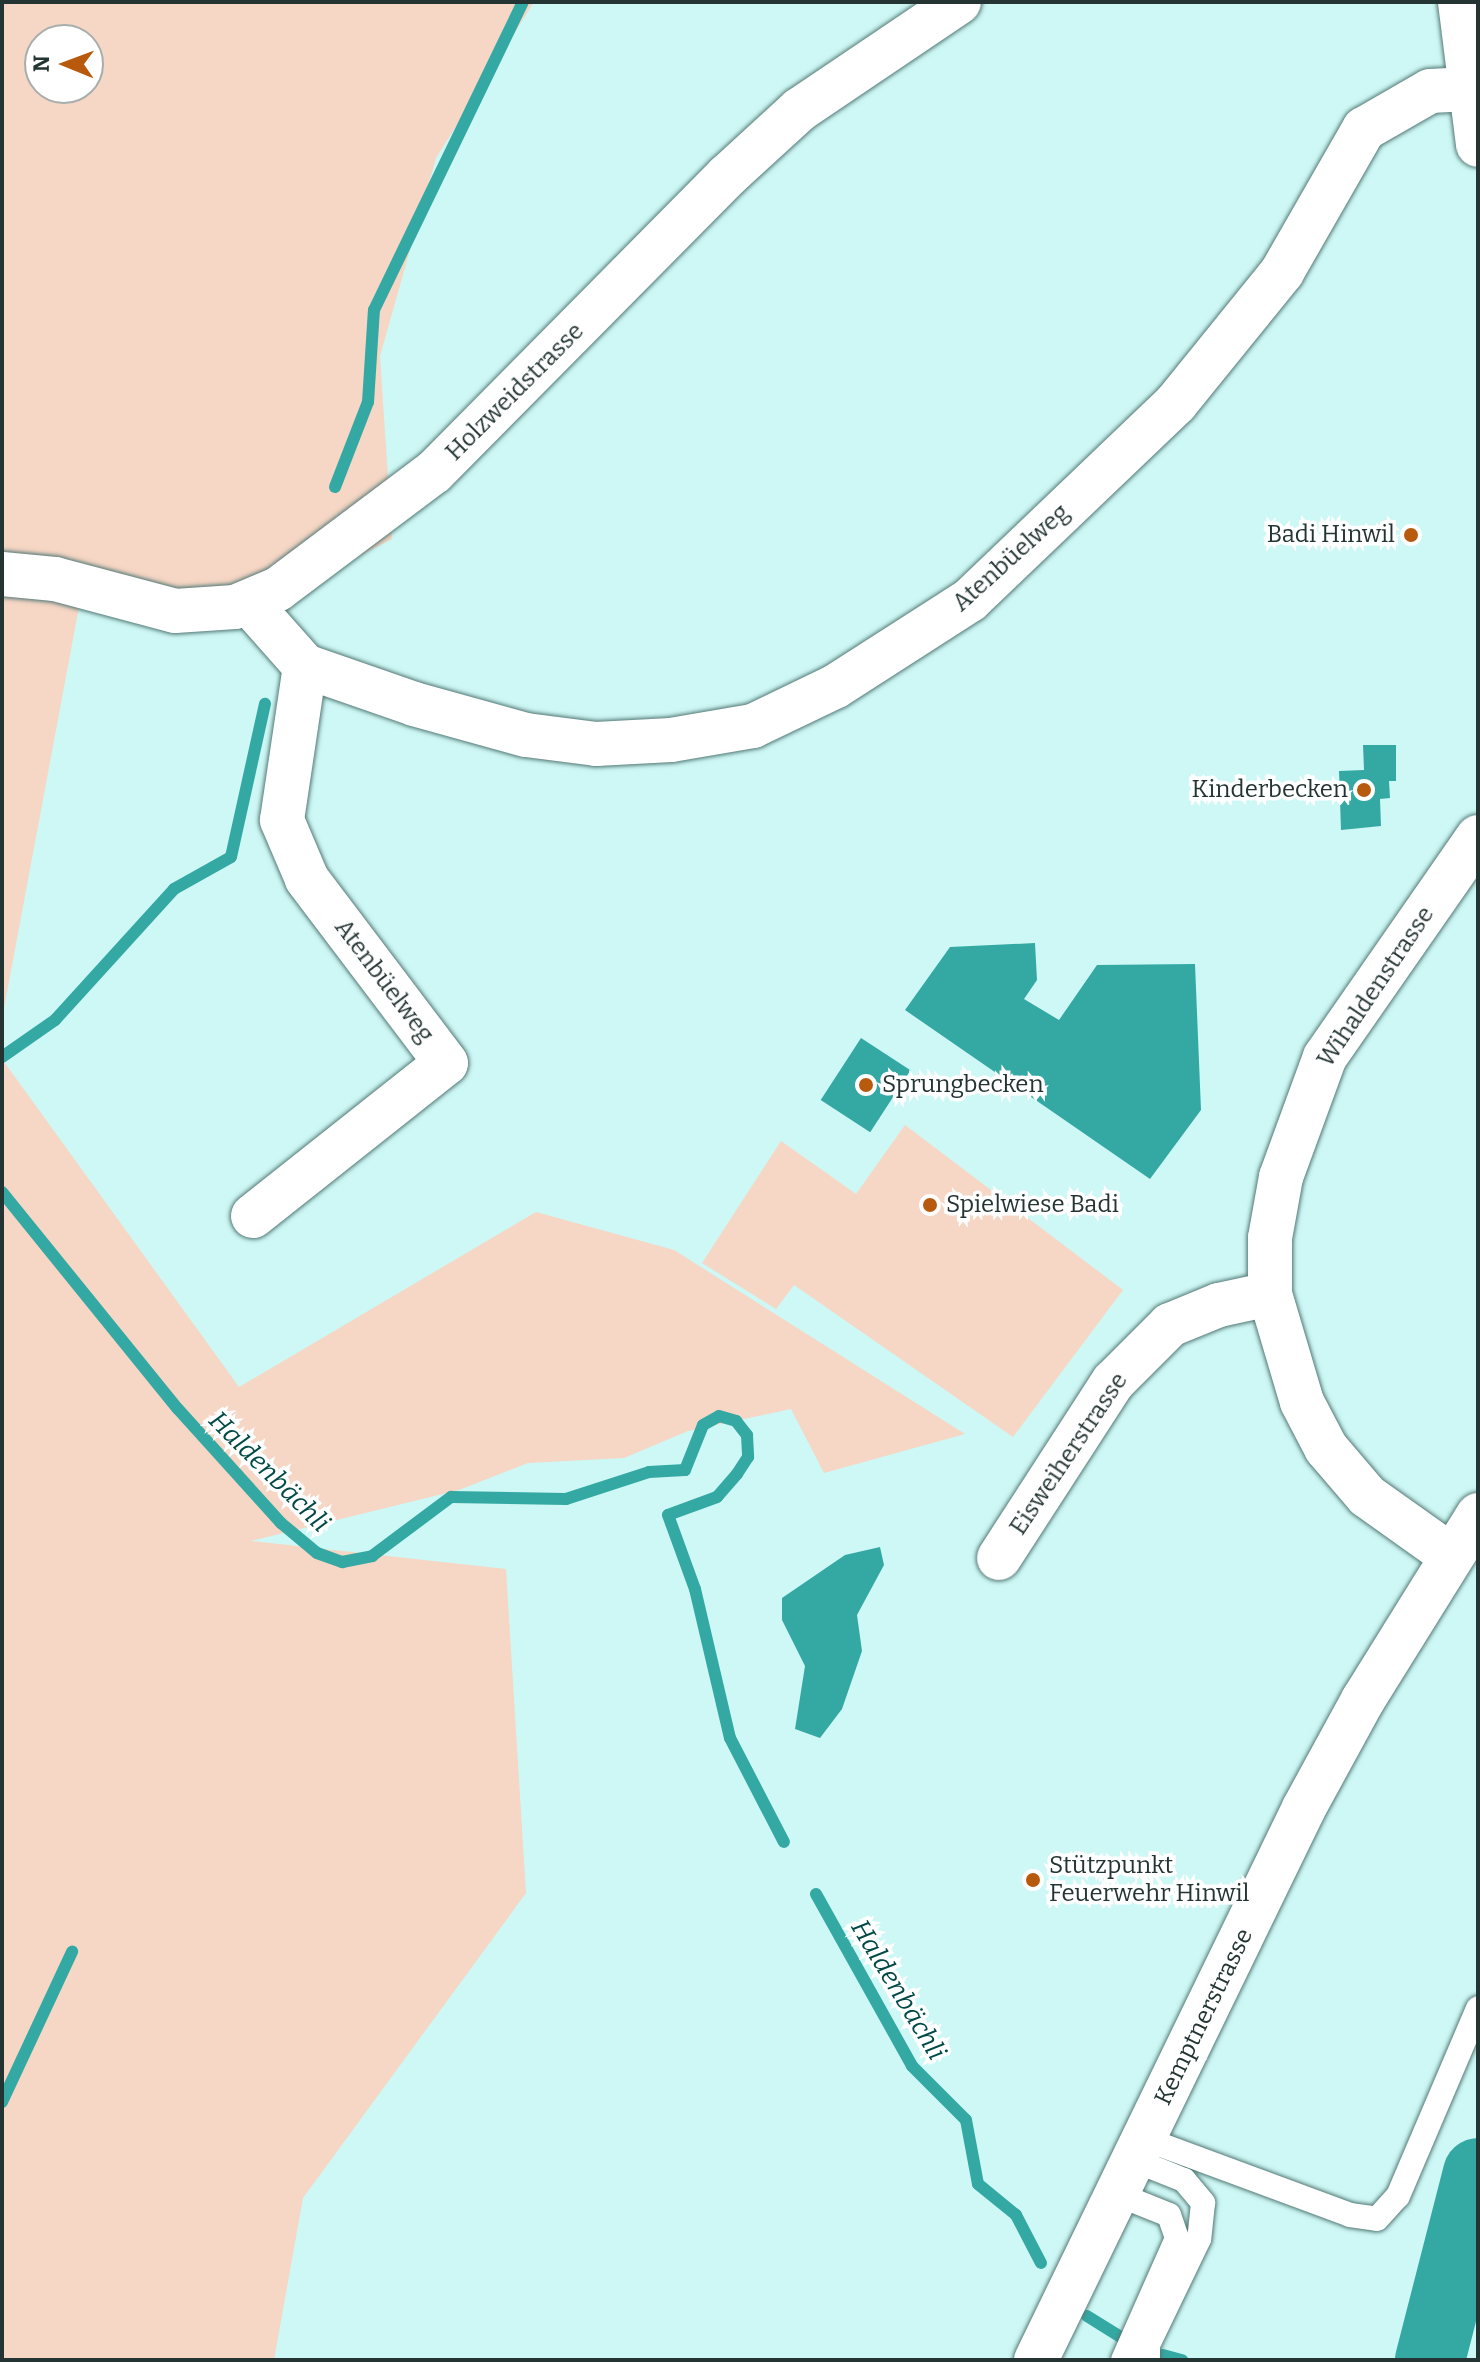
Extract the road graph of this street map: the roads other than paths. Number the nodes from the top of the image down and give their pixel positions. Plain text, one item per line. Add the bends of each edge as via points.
1 (959, 2) edge
2 (1460, 2) edge
3 (1469, 89) junction
4 (1478, 145) edge
5 (2, 574) edge
6 (249, 603) junction
7 (305, 666) junction
8 (1478, 838) edge
9 (253, 1216) dead end
10 (1270, 1294) junction
11 (1478, 1515) edge
12 (1450, 1555) junction
13 (999, 1558) dead end
14 (1478, 2008) edge
15 (1132, 2164) junction
16 (1036, 2360) edge
17 (1123, 2360) edge
18 (1148, 2360) edge

1 - 6 street, Holzweidstrasse via 799,110 434,472 343,545
2 - 3 street
3 - 4 street
3 - 7 street, Atenbüelweg via 1430,91 1364,129 1282,272 1176,403 970,600 836,686 753,726 671,740 596,744 512,732
5 - 6 street, Holzweidstrasse via 55,579 175,611
6 - 7 street
7 - 9 street, Atenbüelweg via 282,820 307,879 446,1063
8 - 10 street, Wihaldenstrasse via 1325,1057 1281,1177 1270,1238
10 - 12 street, Wihaldenstrasse via 1302,1402 1326,1448 1367,1496
10 - 13 street, Eisweiherstrasse via 1219,1305 1170,1325 1113,1382
11 - 12 street, Kemptnerstrasse
12 - 15 street, Kemptnerstrasse via 1304,1808
14 - 15 lane via 1398,2196 1377,2219
15 - 16 street, Kemptnerstrasse
15 - 17 lane via 1169,2215 1177,2238
15 - 18 lane via 1184,2180 1203,2203 1199,2239 1148,2345

